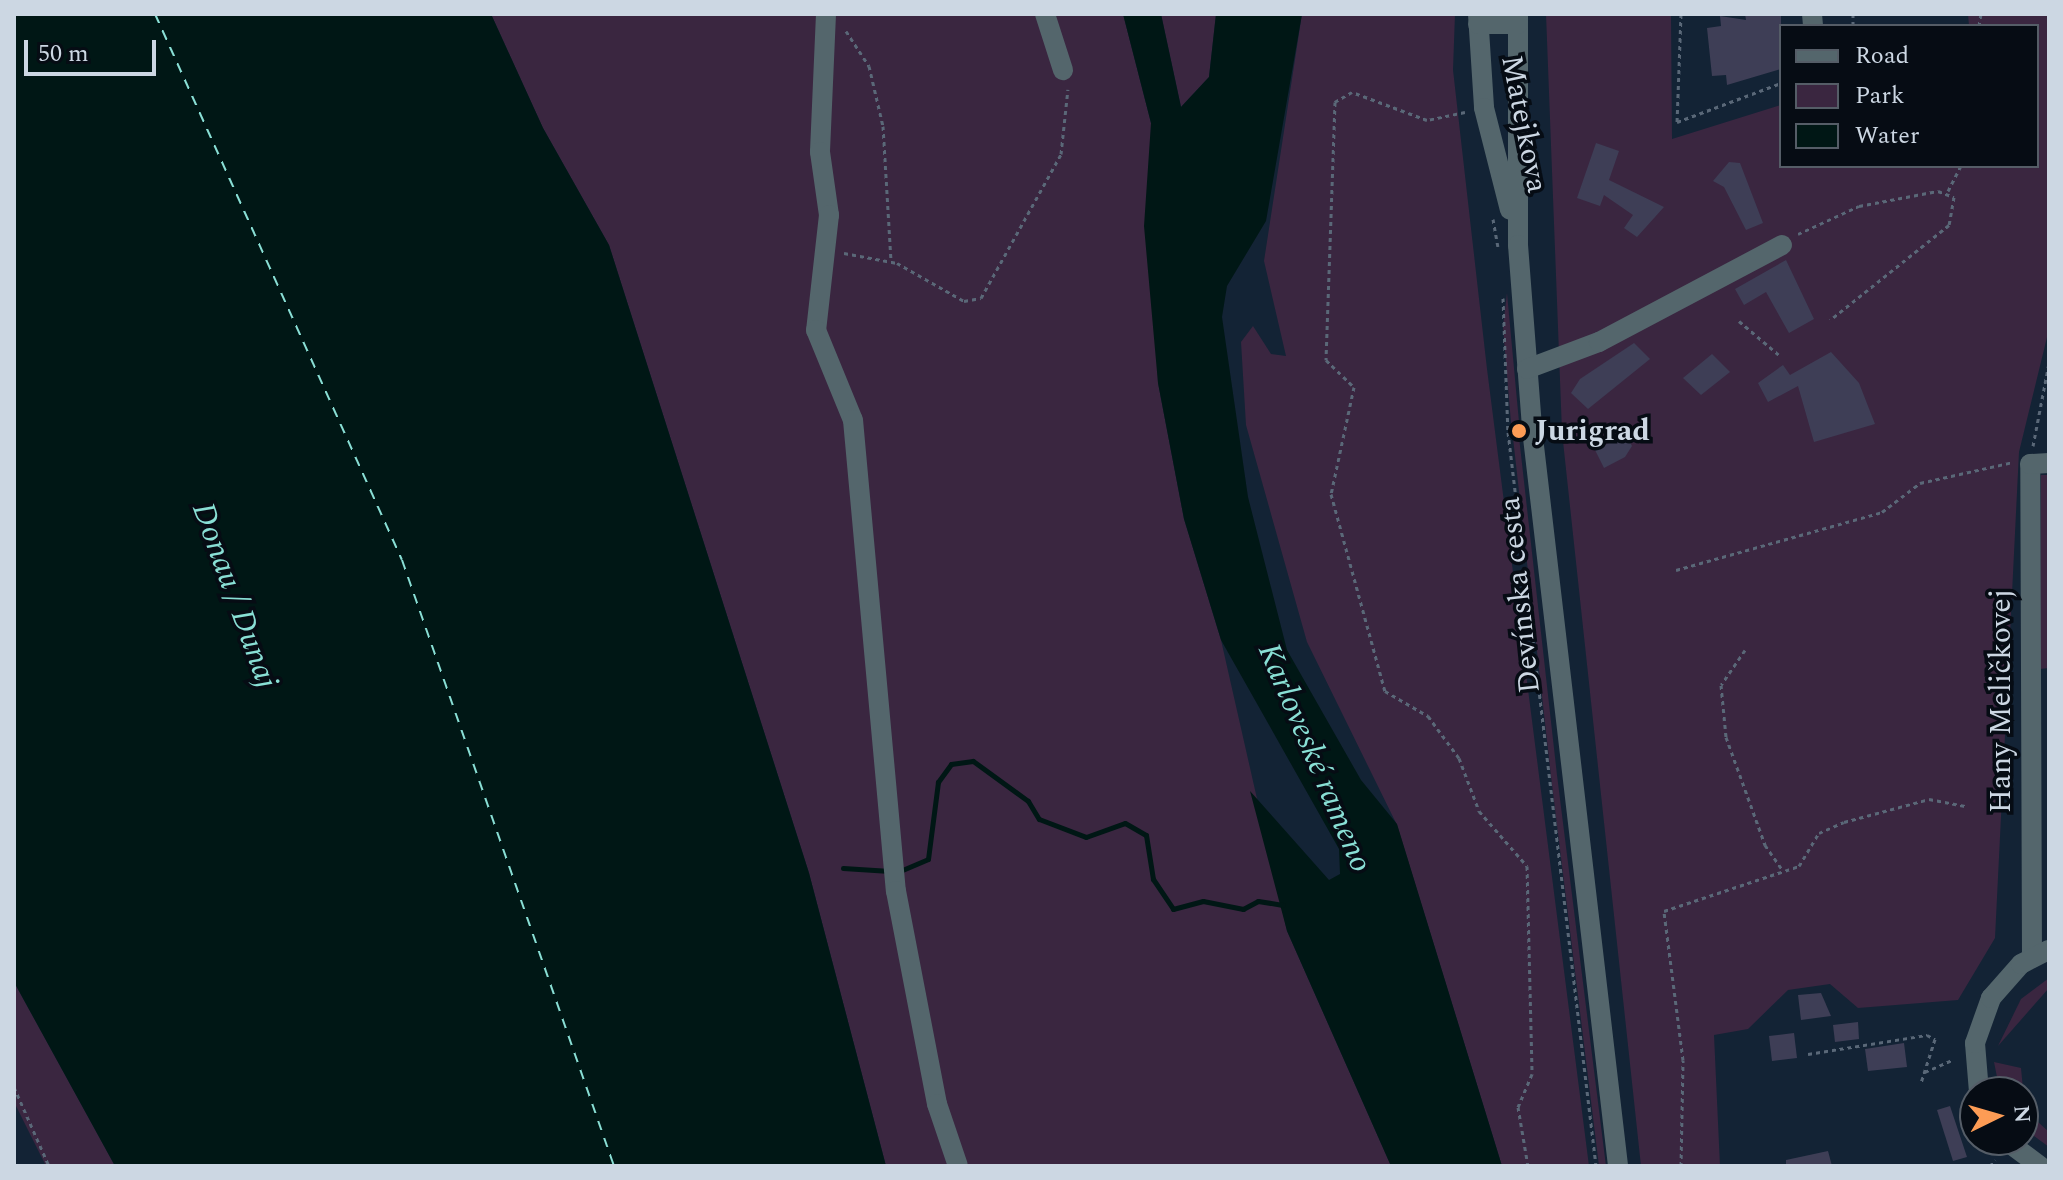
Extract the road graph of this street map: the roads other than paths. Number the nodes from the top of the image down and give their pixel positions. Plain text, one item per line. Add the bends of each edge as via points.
1 (1045, 14) edge
2 (1519, 17) edge
3 (833, 18) edge
4 (1478, 19) edge
5 (1063, 70) road end
6 (1518, 245) junction
7 (1782, 245) road end
8 (1527, 369) junction
9 (2040, 464) edge
10 (2040, 954) edge
11 (1977, 1076) edge
12 (958, 1166) edge
13 (1618, 1166) edge

1 - 5 street
2 - 4 street
2 - 6 street, Devínska cesta
3 - 12 street via 816,330 853,420 890,852 937,1104
4 - 6 street, Matejkova via 1484,108
6 - 8 street, Devínska cesta
7 - 8 street via 1599,342
8 - 13 street, Devínska cesta
9 - 10 street, Hany Meličkovej
10 - 11 street, Hany Meličkovej via 2004,980 1985,1009 1974,1051

